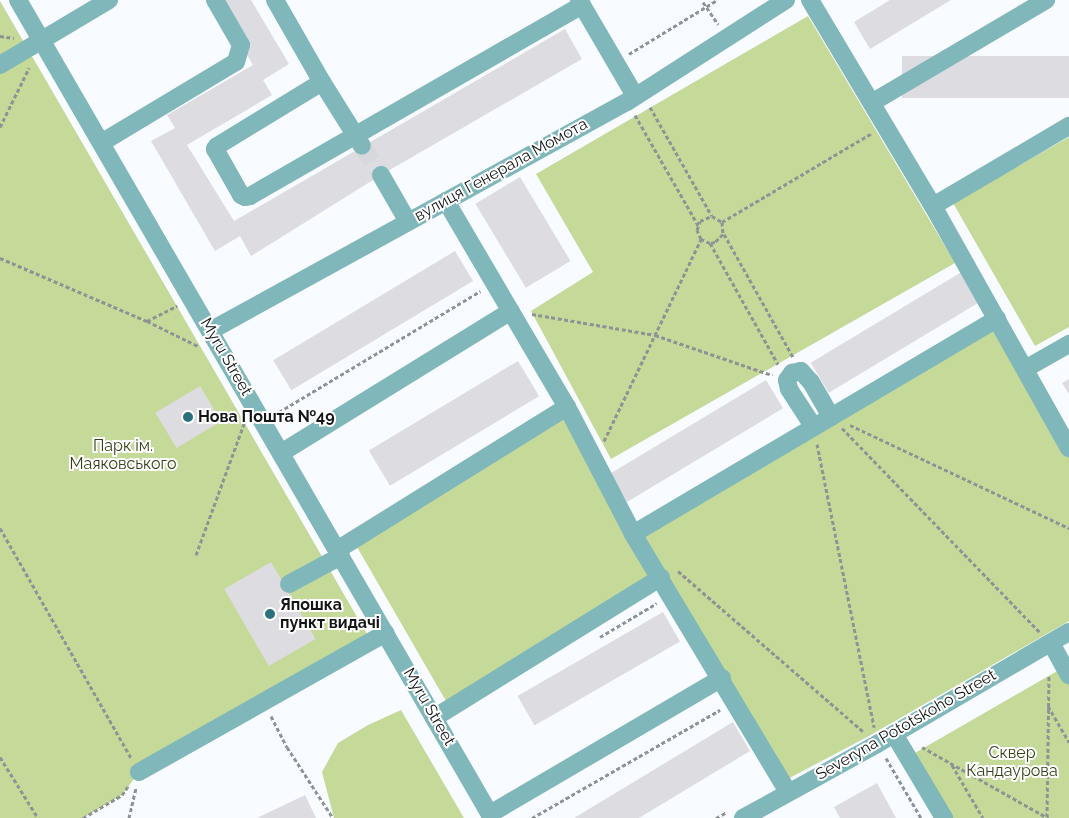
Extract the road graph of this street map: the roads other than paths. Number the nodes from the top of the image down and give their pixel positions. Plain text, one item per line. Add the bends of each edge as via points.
1 (18, 0) edge
2 (110, 0) edge
3 (215, 0) edge
4 (275, 0) edge
5 (786, 0) edge
6 (810, 0) edge
7 (1046, 0) edge
8 (580, 2) edge
9 (42, 41) junction
10 (0, 65) edge
11 (322, 82) junction
12 (635, 96) junction
13 (873, 102) junction
14 (1069, 126) edge
15 (358, 140) junction
16 (101, 143) junction
17 (381, 175) tunnel mouth
18 (446, 201) junction
19 (933, 206) junction
20 (408, 222) junction
21 (511, 311) junction
22 (997, 319) junction
23 (210, 330) junction
24 (1069, 344) edge
25 (1025, 369) junction
26 (567, 407) junction
27 (831, 416) junction
28 (814, 426) junction
29 (1069, 448) edge
30 (281, 453) junction
31 (634, 534) junction
32 (339, 553) junction
33 (666, 571) junction
34 (289, 584) dead end
35 (1069, 632) edge
36 (386, 633) junction
37 (1051, 643) junction
38 (1069, 675) edge
39 (722, 678) junction
40 (434, 718) junction
41 (894, 734) junction
42 (139, 772) road end
43 (788, 792) junction
44 (491, 816) edge
45 (743, 818) edge
46 (944, 818) edge

1 - 9 street, Myru Street
2 - 9 street
3 - 16 street via 241,45 236,62
4 - 11 street
5 - 12 street, вулиця Генерала Момота
6 - 13 street
7 - 13 street
8 - 12 street
8 - 15 street
9 - 10 street
9 - 16 street, Myru Street
11 - 15 street
11 - 15 street via 217,146 215,154 241,195 250,196
12 - 18 street, вулиця Генерала Момота
13 - 19 street
14 - 19 street
16 - 23 street, Myru Street
17 - 20 street
18 - 20 street, вулиця Генерала Момота
18 - 21 street
19 - 22 street
20 - 23 street, вулиця Генерала Момота
21 - 26 street
21 - 30 street
22 - 25 street
22 - 27 street
23 - 30 street, Myru Street
24 - 25 street
25 - 29 street
26 - 31 street
26 - 32 street
27 - 28 street
27 - 28 street via 811,382 794,376 789,389
28 - 31 street
30 - 32 street, Myru Street
31 - 33 street
32 - 34 street
32 - 36 street, Myru Street
33 - 39 street
33 - 40 street
35 - 37 street, Severyna Pototskoho Street
36 - 40 street, Myru Street
36 - 42 street
37 - 38 street
37 - 41 street, Severyna Pototskoho Street
39 - 43 street
39 - 44 street
40 - 44 street, Myru Street
41 - 43 street, Severyna Pototskoho Street
41 - 46 street
43 - 45 street, Severyna Pototskoho Street

